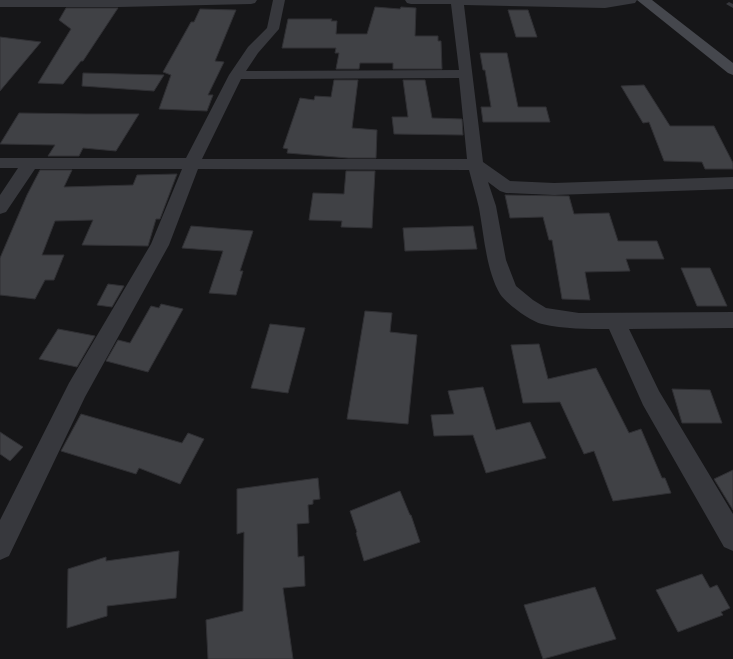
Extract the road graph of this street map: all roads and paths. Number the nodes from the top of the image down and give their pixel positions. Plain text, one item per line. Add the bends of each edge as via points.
1 (203, 0) edge
2 (251, 0) edge
3 (279, 0) edge
4 (411, 0) edge
5 (457, 0) edge
6 (632, 0) edge
7 (644, 0) edge
8 (0, 3) edge
9 (733, 70) edge
10 (466, 74) junction
11 (236, 75) junction
12 (31, 162) junction
13 (0, 163) edge
14 (192, 163) junction
15 (475, 164) junction
16 (733, 183) edge
17 (0, 208) edge
18 (733, 320) edge
19 (615, 321) junction
20 (733, 538) edge
21 (0, 547) edge

1 - 2 street
1 - 8 street
3 - 11 street via 273,29 253,50
4 - 5 street
5 - 6 street via 605,4
5 - 10 street
7 - 9 street
10 - 11 street
10 - 15 street
11 - 14 street
12 - 13 street
12 - 14 street
12 - 17 street
14 - 15 street
14 - 21 street via 160,245 77,390
15 - 16 street via 506,187 554,189
15 - 19 street via 487,206 497,260 508,290 542,316 579,321
18 - 19 street
19 - 20 street via 651,398

